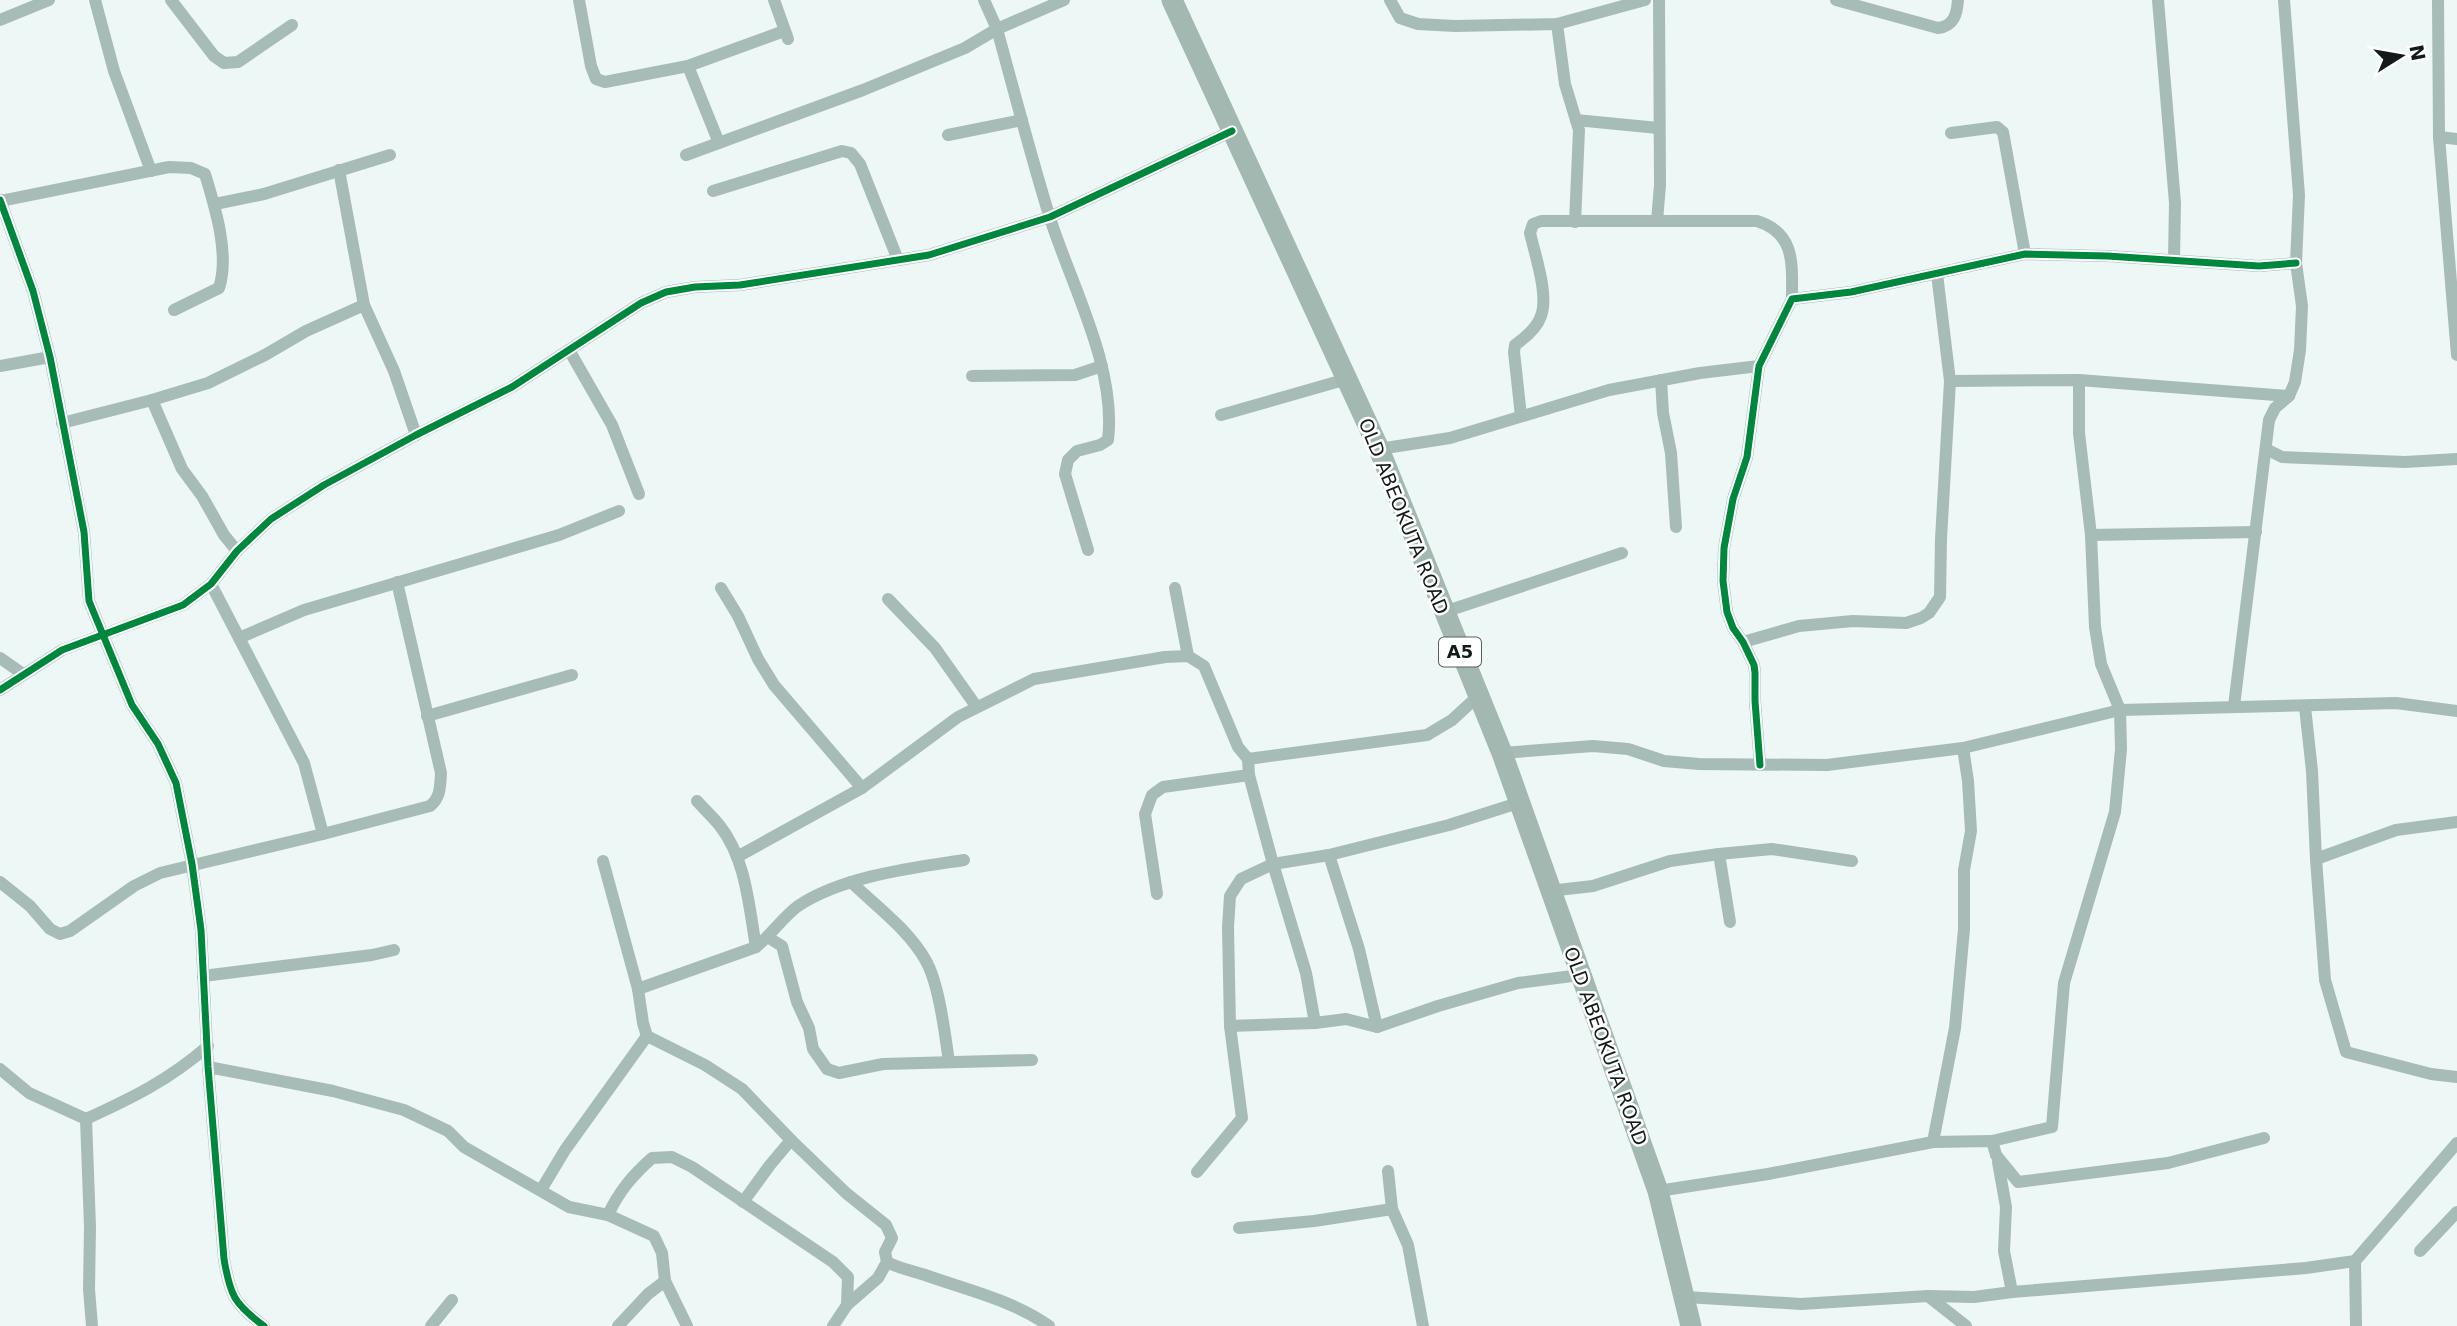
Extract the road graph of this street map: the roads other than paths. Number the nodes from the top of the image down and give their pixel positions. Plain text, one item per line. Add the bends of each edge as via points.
1 (49, 0) edge
2 (95, 0) edge
3 (172, 0) edge
4 (579, 0) edge
5 (774, 0) edge
6 (984, 0) edge
7 (1064, 0) edge
8 (1172, 0) edge
9 (1390, 0) edge
10 (1590, 0) edge
11 (1645, 0) edge
12 (1659, 0) edge
13 (1836, 0) edge
14 (1958, 0) edge
15 (2158, 0) edge
16 (2284, 0) edge
17 (2438, 0) edge
18 (1590, 15) junction
19 (0, 20) edge
20 (1558, 24) junction
21 (292, 25) dead end
22 (997, 29) junction
23 (688, 66) junction
24 (1022, 120) junction
25 (1576, 120) junction
26 (1658, 128) junction
27 (1232, 131) junction
28 (1951, 133) dead end
29 (948, 135) dead end
30 (2439, 137) junction
31 (2457, 139) edge
32 (719, 143) junction
33 (390, 155) dead end
34 (687, 155) dead end
35 (339, 170) junction
36 (151, 171) junction
37 (713, 191) dead end
38 (0, 200) edge
39 (215, 204) junction
40 (1050, 217) junction
41 (1657, 221) junction
42 (1575, 222) junction
43 (2025, 254) junction
44 (898, 260) junction
45 (2174, 260) junction
46 (2296, 263) junction
47 (1937, 274) junction
48 (1792, 299) junction
49 (364, 305) junction
50 (2456, 307) edge
51 (174, 310) dead end
52 (569, 350) junction
53 (2457, 355) edge
54 (50, 356) junction
55 (0, 366) edge
56 (1102, 366) junction
57 (1759, 366) junction
58 (972, 376) dead end
59 (1347, 379) junction
60 (1661, 380) junction
61 (2079, 380) junction
62 (1950, 381) junction
63 (2289, 396) junction
64 (152, 400) junction
65 (1221, 415) dead end
66 (1521, 416) junction
67 (62, 423) junction
68 (416, 435) junction
69 (1379, 449) junction
70 (2266, 449) junction
71 (2282, 457) junction
72 (2457, 459) edge
73 (2264, 466) junction
74 (639, 494) dead end
75 (619, 511) dead end
76 (1676, 527) dead end
77 (2256, 531) junction
78 (2091, 535) junction
79 (1088, 550) dead end
80 (237, 551) junction
81 (1622, 553) dead end
82 (397, 582) junction
83 (211, 584) junction
84 (1175, 588) dead end
85 (721, 589) dead end
86 (888, 599) dead end
87 (1444, 612) junction
88 (102, 637) junction
89 (239, 638) junction
90 (1743, 642) junction
91 (1188, 656) junction
92 (0, 658) edge
93 (23, 674) junction
94 (572, 675) dead end
95 (0, 690) edge
96 (1477, 697) junction
97 (976, 706) junction
98 (2234, 706) junction
99 (2305, 707) junction
100 (2119, 710) junction
101 (2457, 711) edge
102 (428, 716) junction
103 (1963, 748) junction
104 (1502, 753) junction
105 (1248, 759) junction
106 (1760, 765) junction
107 (1249, 775) junction
108 (862, 788) junction
109 (697, 801) dead end
110 (1518, 803) junction
111 (2457, 822) edge
112 (323, 834) junction
113 (1719, 854) junction
114 (1329, 855) junction
115 (737, 857) junction
116 (2316, 859) junction
117 (964, 860) dead end
118 (603, 861) dead end
119 (1852, 861) dead end
120 (1273, 863) junction
121 (192, 864) junction
122 (0, 882) edge
123 (851, 883) junction
124 (1549, 891) junction
125 (1157, 894) dead end
126 (1730, 922) dead end
127 (769, 938) junction
128 (756, 947) junction
129 (394, 950) dead end
130 (1580, 975) junction
131 (203, 976) junction
132 (638, 989) junction
133 (1315, 1023) junction
134 (1230, 1026) junction
135 (1377, 1027) junction
136 (648, 1036) junction
137 (208, 1046) junction
138 (1032, 1060) dead end
139 (949, 1062) junction
140 (208, 1067) junction
141 (0, 1069) edge
142 (2457, 1077) edge
143 (86, 1119) junction
144 (2264, 1138) dead end
145 (791, 1140) junction
146 (1992, 1141) junction
147 (1933, 1142) junction
148 (2457, 1143) edge
149 (1996, 1155) junction
150 (1388, 1171) dead end
151 (1197, 1172) dead end
152 (541, 1190) junction
153 (1658, 1191) junction
154 (743, 1202) junction
155 (1392, 1209) junction
156 (2457, 1212) edge
157 (608, 1215) junction
158 (1239, 1227) dead end
159 (2420, 1251) dead end
160 (2355, 1261) junction
161 (887, 1262) junction
162 (665, 1281) junction
163 (2012, 1292) junction
164 (1928, 1296) junction
165 (1686, 1297) junction
166 (452, 1300) dead end
167 (847, 1305) junction
168 (93, 1326) edge
169 (264, 1326) edge
170 (431, 1326) edge
171 (618, 1326) edge
172 (687, 1326) edge
173 (834, 1326) edge
174 (1049, 1326) edge
175 (1423, 1326) edge
176 (1691, 1326) edge
177 (1966, 1326) edge
178 (2356, 1326) edge

1 - 19 street
2 - 36 street via 114,71
3 - 21 street via 224,63 238,62
4 - 23 street via 596,79 605,82
5 - 23 street via 786,35
6 - 22 street
7 - 22 street
8 - 27 highway, OLD ABEOKUTA ROAD / A5
9 - 20 street via 1400,18 1418,24
10 - 18 street
11 - 18 street
12 - 26 street
13 - 14 street via 1938,28 1950,24
15 - 45 street via 2175,203
16 - 46 street via 2299,195
17 - 30 street
18 - 20 street
20 - 25 street via 1565,84
22 - 24 street
22 - 32 street via 965,48 888,80
23 - 32 street
24 - 29 street
24 - 40 street
25 - 26 street
25 - 42 street
26 - 41 street
27 - 40 street
27 - 59 highway, OLD ABEOKUTA ROAD / A5
28 - 43 street via 2001,129
30 - 31 street
30 - 50 street
32 - 34 street
33 - 35 street
35 - 39 street
35 - 49 street
36 - 38 street
36 - 39 street via 191,168 205,174
37 - 44 street via 842,151 851,153 860,164
38 - 54 street via 33,291
39 - 51 street via 223,274 219,288
40 - 44 street via 929,255
40 - 56 street
41 - 42 street
41 - 48 street via 1769,224 1792,255
42 - 66 street via 1541,221 1533,224 1530,233 1544,298 1542,316 1515,345
43 - 45 street
43 - 47 street
44 - 52 street via 753,284 666,292
45 - 46 street via 2259,266
46 - 63 street via 2302,306 2300,350
47 - 48 street
47 - 62 street
48 - 57 street
49 - 64 street via 208,383
49 - 68 street
50 - 53 street
52 - 68 street via 512,387
52 - 74 street via 612,425
54 - 55 street
54 - 67 street
56 - 58 street via 1075,375
56 - 79 street via 1108,440 1077,451 1068,460 1065,474
57 - 60 street
57 - 90 street via 1747,457 1724,548 1727,612
59 - 65 street
59 - 69 highway, OLD ABEOKUTA ROAD / A5
60 - 66 street
60 - 76 street
61 - 62 street
61 - 63 street
61 - 78 street via 2079,433
62 - 90 street via 1940,597 1929,613 1906,623 1799,626
63 - 70 street via 2269,420
64 - 67 street
64 - 80 street via 182,469
66 - 69 street via 1450,438
67 - 88 street via 83,531 89,601
68 - 80 street via 271,519
69 - 87 highway, OLD ABEOKUTA ROAD / A5
70 - 71 street
70 - 73 street
71 - 72 street via 2405,462
71 - 73 street
73 - 77 street
75 - 82 street via 559,535
77 - 78 street
77 - 98 street
78 - 100 street via 2095,627 2101,664
80 - 83 street
81 - 87 street
82 - 89 street via 304,610
82 - 102 street
83 - 88 street via 183,605
83 - 89 street
84 - 91 street
85 - 108 street via 774,685
86 - 97 street via 935,648
87 - 96 highway, OLD ABEOKUTA ROAD / A5
88 - 93 street via 62,650
88 - 121 street via 132,705 176,783
89 - 112 street via 304,763
90 - 106 street via 1755,673
91 - 97 street via 1034,679
91 - 105 street via 1204,666 1238,747
92 - 93 street
93 - 95 street
94 - 102 street
96 - 104 highway, OLD ABEOKUTA ROAD / A5
96 - 105 street via 1427,735
97 - 108 street
98 - 99 street
98 - 100 street
99 - 101 street via 2396,704
99 - 116 street
100 - 103 street
100 - 146 street via 2121,749 2115,812 2064,983 2052,1127
102 - 112 street via 440,773 436,801
103 - 106 street via 1827,765
103 - 147 street via 1971,831 1964,870 1964,929 1955,1028
104 - 106 street via 1593,747 1628,749 1664,761
104 - 110 highway, OLD ABEOKUTA ROAD / A5
105 - 107 street
107 - 120 street
107 - 125 street via 1163,787 1152,795 1145,814
108 - 115 street
109 - 115 street via 721,827
110 - 114 street
110 - 124 highway, OLD ABEOKUTA ROAD / A5
111 - 116 street via 2396,830
112 - 121 street
113 - 119 street via 1772,849
113 - 124 street via 1670,861 1593,886
113 - 126 street
114 - 120 street
114 - 135 street via 1359,948
115 - 128 street
116 - 142 street via 2325,980 2346,1052
117 - 123 street
118 - 132 street
120 - 133 street via 1306,973
120 - 134 street via 1241,879 1230,896
121 - 122 street via 142,882 70,931 60,933
121 - 131 street
123 - 127 street via 796,908
123 - 139 street via 908,937 927,962
124 - 130 highway, OLD ABEOKUTA ROAD / A5
127 - 128 street
127 - 139 street via 782,947 813,1049 827,1069 839,1073 883,1064
128 - 132 street
129 - 131 street
130 - 135 street via 1518,983
130 - 153 highway, OLD ABEOKUTA ROAD / A5
131 - 137 street
132 - 136 street
133 - 134 street
133 - 135 street via 1346,1019
134 - 151 street via 1242,1118
136 - 145 street via 742,1089
136 - 152 street
137 - 140 street
137 - 143 street via 181,1070
138 - 139 street
140 - 152 street via 334,1091 404,1110 448,1131 464,1147
140 - 169 street via 230,1291 245,1312
141 - 143 street via 29,1093
143 - 168 street
144 - 149 street via 2168,1163 2018,1182
145 - 154 street
145 - 161 street via 886,1225 892,1238 885,1252
146 - 147 street
146 - 149 street
147 - 153 street
148 - 160 street
149 - 163 street via 2006,1208 2004,1251
150 - 155 street
152 - 157 street via 569,1207
153 - 165 highway, OLD ABEOKUTA ROAD / A5
154 - 157 street via 672,1157 652,1158 632,1176
154 - 167 street via 833,1262 848,1277
155 - 158 street
155 - 175 street via 1408,1245
156 - 159 street
157 - 162 street via 654,1236 662,1253
160 - 163 street
160 - 178 street
161 - 167 street via 877,1278
161 - 174 street via 996,1299
162 - 171 street
162 - 172 street
163 - 164 street
164 - 165 street via 1801,1304
164 - 177 street
165 - 176 highway, OLD ABEOKUTA ROAD / A5
166 - 170 street
167 - 173 street

